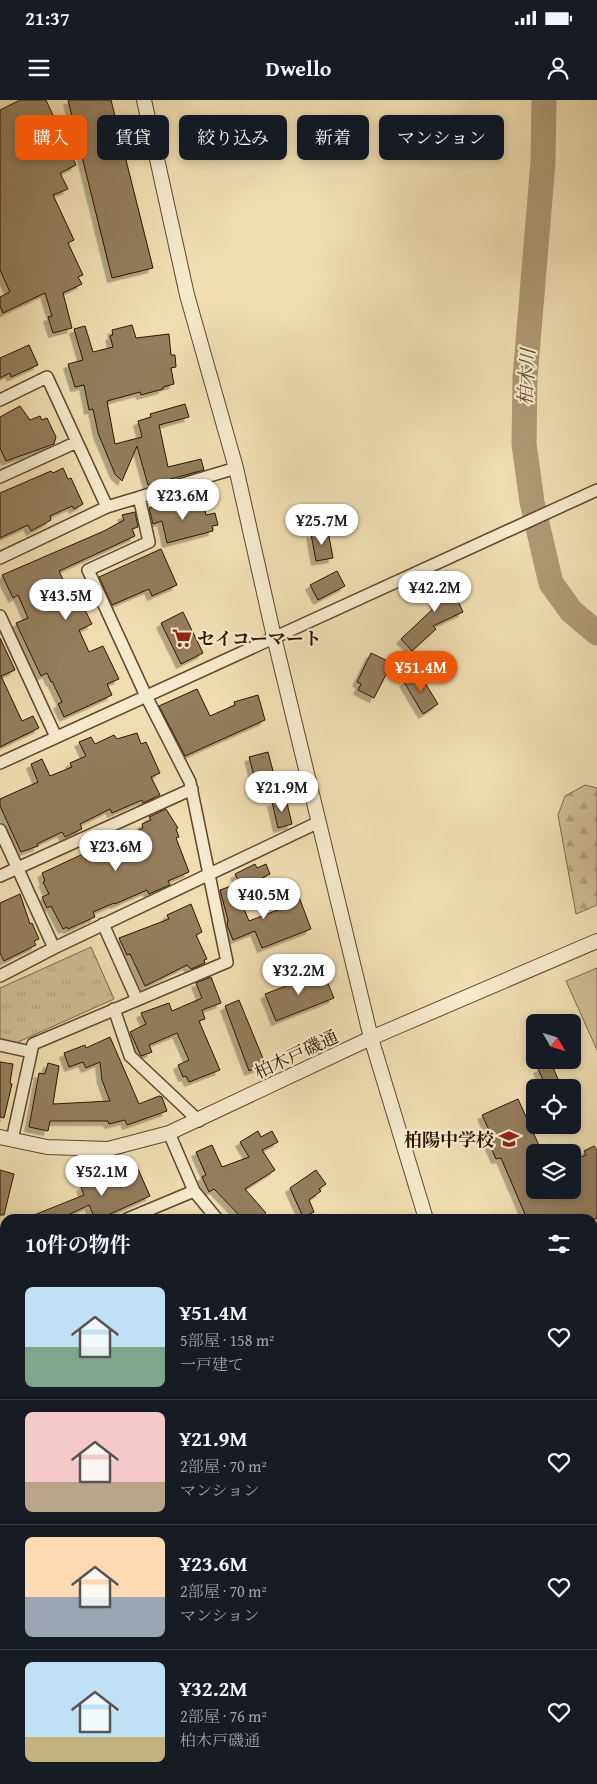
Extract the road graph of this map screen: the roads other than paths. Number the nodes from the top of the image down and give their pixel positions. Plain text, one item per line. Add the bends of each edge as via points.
1 (144, 100) edge
2 (0, 400) edge
3 (77, 442) junction
4 (236, 468) junction
5 (0, 477) edge
6 (597, 490) edge
7 (139, 497) junction
8 (107, 507) junction
9 (0, 558) edge
10 (0, 616) edge
11 (274, 637) junction
12 (146, 696) junction
13 (56, 737) junction
14 (0, 762) edge
15 (192, 789) junction
16 (319, 822) junction
17 (0, 830) edge
18 (17, 867) junction
19 (208, 874) junction
20 (0, 876) edge
21 (103, 924) junction
22 (597, 941) edge
23 (54, 948) junction
24 (0, 976) edge
25 (137, 1000) junction
26 (114, 1010) junction
27 (371, 1038) junction
28 (0, 1045) edge
29 (31, 1052) junction
30 (199, 1120) junction
31 (169, 1133) junction
32 (6, 1139) edge
33 (194, 1191) junction
34 (141, 1214) edge
35 (213, 1214) edge
36 (424, 1214) edge

1 - 4 street via 187,295
2 - 3 street via 47,378
3 - 5 street
3 - 8 street
4 - 7 street
4 - 11 street
6 - 11 street
7 - 8 street
7 - 12 street via 149,542 88,570
8 - 9 street
10 - 13 street
11 - 12 street
11 - 16 street
12 - 13 street
12 - 15 street
13 - 14 street
15 - 18 street
15 - 19 street
16 - 19 street
16 - 27 street
17 - 18 street
18 - 20 street
18 - 23 street
19 - 21 street
19 - 25 street via 226,962
21 - 23 street
21 - 25 street
22 - 27 street, 柏木戸磯通
23 - 24 street
25 - 26 street
26 - 29 street via 33,1044
26 - 30 street via 130,1056
27 - 30 street, 柏木戸磯通
27 - 36 street
28 - 29 street
29 - 32 street
30 - 31 street, 柏木戸磯通
31 - 32 street, 柏木戸磯通 via 108,1149 47,1147
31 - 33 street
33 - 34 street
33 - 35 street

